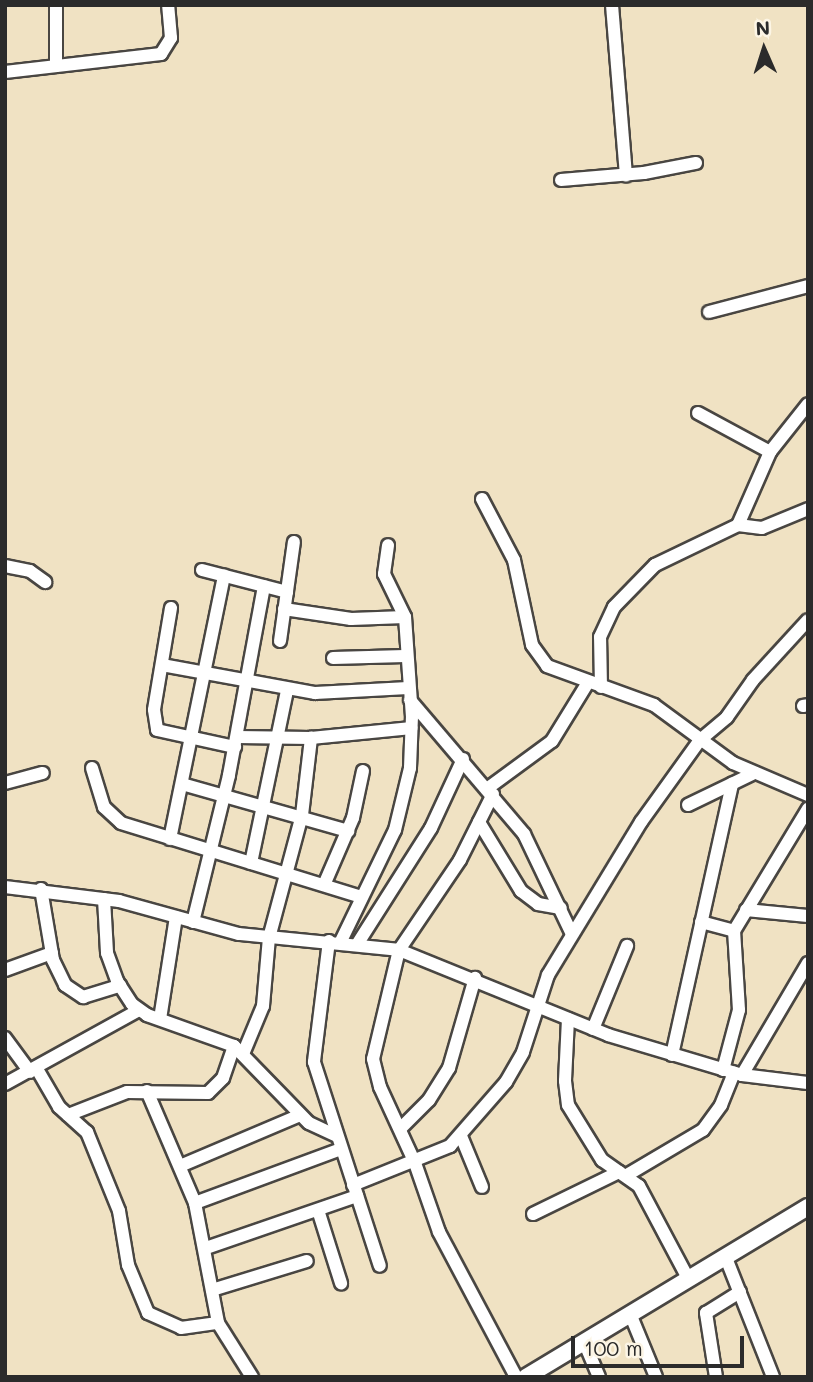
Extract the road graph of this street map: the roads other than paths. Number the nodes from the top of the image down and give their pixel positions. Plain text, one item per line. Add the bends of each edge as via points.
1 (56, 5) edge
2 (168, 5) edge
3 (612, 5) edge
4 (56, 66) junction
5 (5, 72) edge
6 (696, 163) dead end
7 (626, 175) junction
8 (561, 180) dead end
9 (808, 286) edge
10 (709, 312) dead end
11 (808, 404) edge
12 (698, 413) dead end
13 (770, 452) junction
14 (482, 499) dead end
15 (808, 509) edge
16 (738, 525) junction
17 (294, 542) dead end
18 (388, 545) dead end
19 (5, 566) edge
20 (202, 570) dead end
21 (224, 575) junction
22 (45, 582) dead end
23 (264, 586) junction
24 (287, 592) junction
25 (171, 608) dead end
26 (284, 609) junction
27 (404, 617) junction
28 (808, 620) edge
29 (280, 641) dead end
30 (405, 656) junction
31 (333, 658) dead end
32 (162, 666) junction
33 (205, 673) junction
34 (247, 681) junction
35 (587, 684) junction
36 (601, 687) junction
37 (287, 690) junction
38 (409, 694) junction
39 (412, 728) junction
40 (311, 738) junction
41 (192, 739) junction
42 (277, 740) junction
43 (700, 740) junction
44 (236, 742) junction
45 (463, 759) junction
46 (92, 768) dead end
47 (363, 771) dead end
48 (43, 773) dead end
49 (752, 774) junction
50 (5, 783) edge
51 (182, 784) junction
52 (732, 784) junction
53 (490, 791) junction
54 (225, 794) junction
55 (808, 795) edge
56 (263, 803) junction
57 (688, 805) dead end
58 (808, 808) edge
59 (302, 815) junction
60 (479, 822) junction
61 (348, 831) junction
62 (170, 839) junction
63 (211, 851) junction
64 (251, 863) junction
65 (290, 874) junction
66 (324, 885) junction
67 (5, 887) edge
68 (41, 889) junction
69 (359, 896) junction
70 (104, 899) junction
71 (561, 908) junction
72 (746, 910) junction
73 (808, 916) edge
74 (176, 917) junction
75 (193, 922) junction
76 (701, 922) junction
77 (734, 932) junction
78 (572, 934) junction
79 (269, 939) junction
80 (335, 941) junction
81 (358, 943) junction
82 (627, 946) dead end
83 (399, 950) junction
84 (52, 953) junction
85 (808, 963) edge
86 (5, 970) edge
87 (475, 978) junction
88 (803, 979) edge
89 (120, 986) junction
90 (538, 1004) junction
91 (139, 1010) junction
92 (568, 1018) junction
93 (160, 1019) junction
94 (593, 1029) junction
95 (5, 1038) edge
96 (239, 1050) junction
97 (672, 1055) junction
98 (34, 1070) junction
99 (733, 1073) junction
100 (808, 1083) edge
101 (5, 1084) edge
102 (147, 1091) junction
103 (68, 1115) junction
104 (300, 1115) junction
105 (400, 1129) junction
106 (337, 1136) junction
107 (461, 1136) junction
108 (341, 1149) junction
109 (415, 1163) junction
110 (180, 1166) junction
111 (623, 1173) junction
112 (482, 1187) dead end
113 (355, 1191) junction
114 (195, 1203) junction
115 (808, 1207) edge
116 (318, 1210) junction
117 (533, 1214) dead end
118 (206, 1248) junction
119 (726, 1258) junction
120 (307, 1261) dead end
121 (380, 1266) dead end
122 (689, 1280) junction
123 (341, 1283) dead end
124 (212, 1290) junction
125 (740, 1292) junction
126 (631, 1316) junction
127 (218, 1323) junction
128 (585, 1344) junction
129 (552, 1370) edge
130 (251, 1377) edge
131 (516, 1377) edge
132 (526, 1377) edge
133 (598, 1377) edge
134 (656, 1377) edge
135 (716, 1377) edge
136 (773, 1377) edge

1 - 4 street
2 - 4 street via 171,38 166,51
3 - 7 street
4 - 5 street
6 - 7 street
7 - 8 street
9 - 10 street
11 - 13 street
12 - 13 street
13 - 16 street
14 - 35 street via 514,560 538,655 556,672
15 - 16 street via 762,528
16 - 36 street via 655,565 614,607 600,637
17 - 24 street
18 - 27 street via 384,574
19 - 22 street via 30,571
20 - 21 street
21 - 23 street
21 - 33 street
23 - 24 street
23 - 34 street
24 - 26 street
25 - 32 street
26 - 27 street via 341,618
26 - 29 street
27 - 30 street
28 - 43 street via 753,680 727,717
30 - 31 street
30 - 38 street
32 - 33 street
32 - 41 street via 153,719 157,730
33 - 34 street
33 - 41 street
34 - 37 street
34 - 44 street
35 - 36 street
35 - 53 street via 552,741
36 - 43 street via 654,705
37 - 38 street
37 - 42 street
38 - 39 street
38 - 45 street
39 - 40 street
39 - 69 street via 401,810
40 - 42 street
40 - 59 street
41 - 44 street
41 - 51 street
42 - 44 street
42 - 56 street
43 - 49 street
43 - 78 street via 641,822
44 - 54 street
45 - 53 street
45 - 81 street via 431,828
46 - 62 street via 101,800 113,818
47 - 61 street
48 - 50 street
49 - 52 street
49 - 55 street
51 - 54 street
51 - 62 street
52 - 57 street
52 - 76 street
53 - 60 street
53 - 71 street via 532,846
54 - 56 street
54 - 63 street
56 - 59 street
56 - 64 street
58 - 72 street
59 - 61 street
59 - 65 street
60 - 71 street via 522,891 538,904
60 - 83 street
61 - 66 street
62 - 63 street
63 - 64 street
63 - 75 street
64 - 65 street
65 - 66 street
65 - 79 street via 275,909
66 - 69 street
67 - 68 street
68 - 70 street
68 - 84 street
69 - 80 street
70 - 74 street
70 - 89 street via 107,953
71 - 78 street
72 - 73 street
72 - 77 street
74 - 75 street
74 - 93 street
75 - 79 street
76 - 77 street
76 - 97 street
77 - 99 street via 739,1010
78 - 90 street via 548,975
79 - 80 street
79 - 96 street via 263,1006
80 - 81 street
80 - 106 street via 313,1051
81 - 83 street
82 - 94 street
83 - 87 street
83 - 105 street via 373,1059 380,1087
84 - 86 street
84 - 89 street via 65,985 77,995 89,997
85 - 88 street
87 - 90 street
87 - 105 street via 449,1068 429,1100
88 - 99 street
89 - 91 street
90 - 92 street
90 - 107 street via 513,1072
91 - 93 street
91 - 98 street
92 - 94 street
92 - 111 street via 568,1105 595,1151
93 - 96 street
94 - 97 street
95 - 98 street
96 - 102 street via 214,1090 184,1095
96 - 104 street
97 - 99 street
98 - 101 street
98 - 103 street
99 - 100 street
99 - 111 street via 721,1105 703,1130
102 - 103 street via 116,1094
102 - 110 street
103 - 127 street via 87,1132 116,1202 128,1265 148,1313 181,1328
104 - 106 street
104 - 110 street
105 - 109 street
106 - 108 street
107 - 109 street via 439,1153
107 - 112 street
108 - 113 street
108 - 114 street
109 - 113 street
109 - 131 street via 439,1232
110 - 114 street
111 - 117 street
111 - 122 street via 639,1186
113 - 116 street
113 - 121 street
114 - 118 street
115 - 119 main road
116 - 118 street
116 - 123 street
118 - 124 street
119 - 122 main road
119 - 125 street
120 - 124 street
122 - 126 main road
124 - 127 street
125 - 135 street via 706,1313
125 - 136 street
126 - 128 main road
126 - 134 street
127 - 130 street
128 - 129 main road
128 - 133 street
129 - 132 main road

